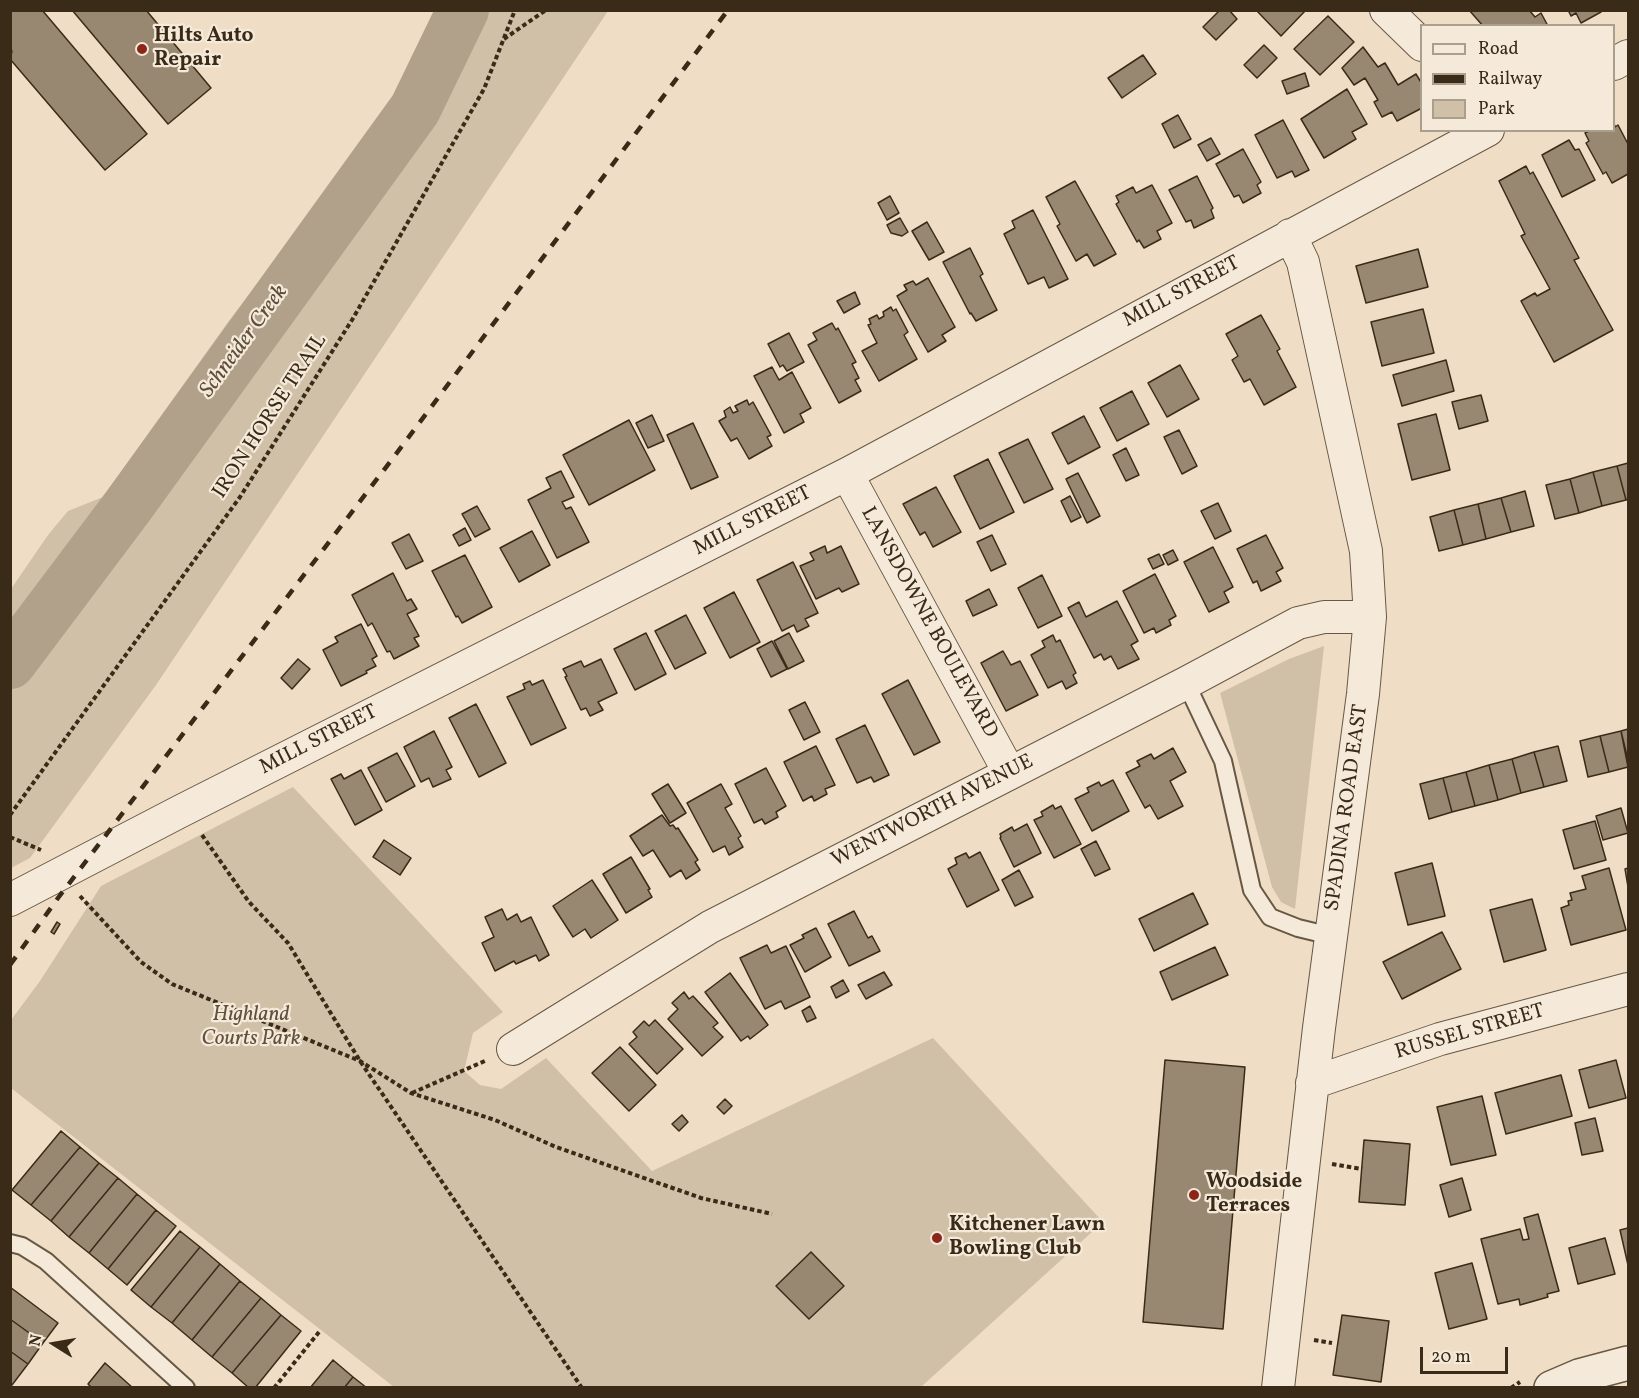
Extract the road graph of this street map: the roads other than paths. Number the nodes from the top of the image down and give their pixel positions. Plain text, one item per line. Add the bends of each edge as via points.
1 (1386, 10) edge
2 (1420, 43) edge
3 (1629, 56) edge
4 (1615, 63) edge
5 (1484, 132) edge
6 (1290, 235) junction
7 (847, 474) junction
8 (1370, 617) junction
9 (1186, 683) junction
10 (1009, 772) junction
11 (10, 900) edge
12 (1331, 936) junction
13 (1629, 989) edge
14 (513, 1049) road end
15 (1312, 1083) junction
16 (10, 1243) edge
17 (1629, 1363) edge
18 (186, 1388) edge
19 (1278, 1388) edge
20 (1551, 1388) edge

1 - 2 street
3 - 4 street
5 - 6 street, MILL STREET
6 - 7 street, MILL STREET
6 - 8 street, SPADINA ROAD EAST via 1303,262 1366,551
7 - 10 street, LANSDOWNE BOULEVARD
7 - 11 street, MILL STREET
8 - 9 street, WENTWORTH AVENUE via 1324,617 1298,623
8 - 12 street, SPADINA ROAD EAST
9 - 10 street, WENTWORTH AVENUE
9 - 12 lane via 1223,761 1252,890 1270,917
10 - 14 street, WENTWORTH AVENUE via 710,927
12 - 15 street, SPADINA ROAD EAST
13 - 15 street, RUSSEL STREET via 1440,1039
15 - 19 street, SPADINA ROAD EAST
16 - 18 lane via 46,1261
17 - 20 street

